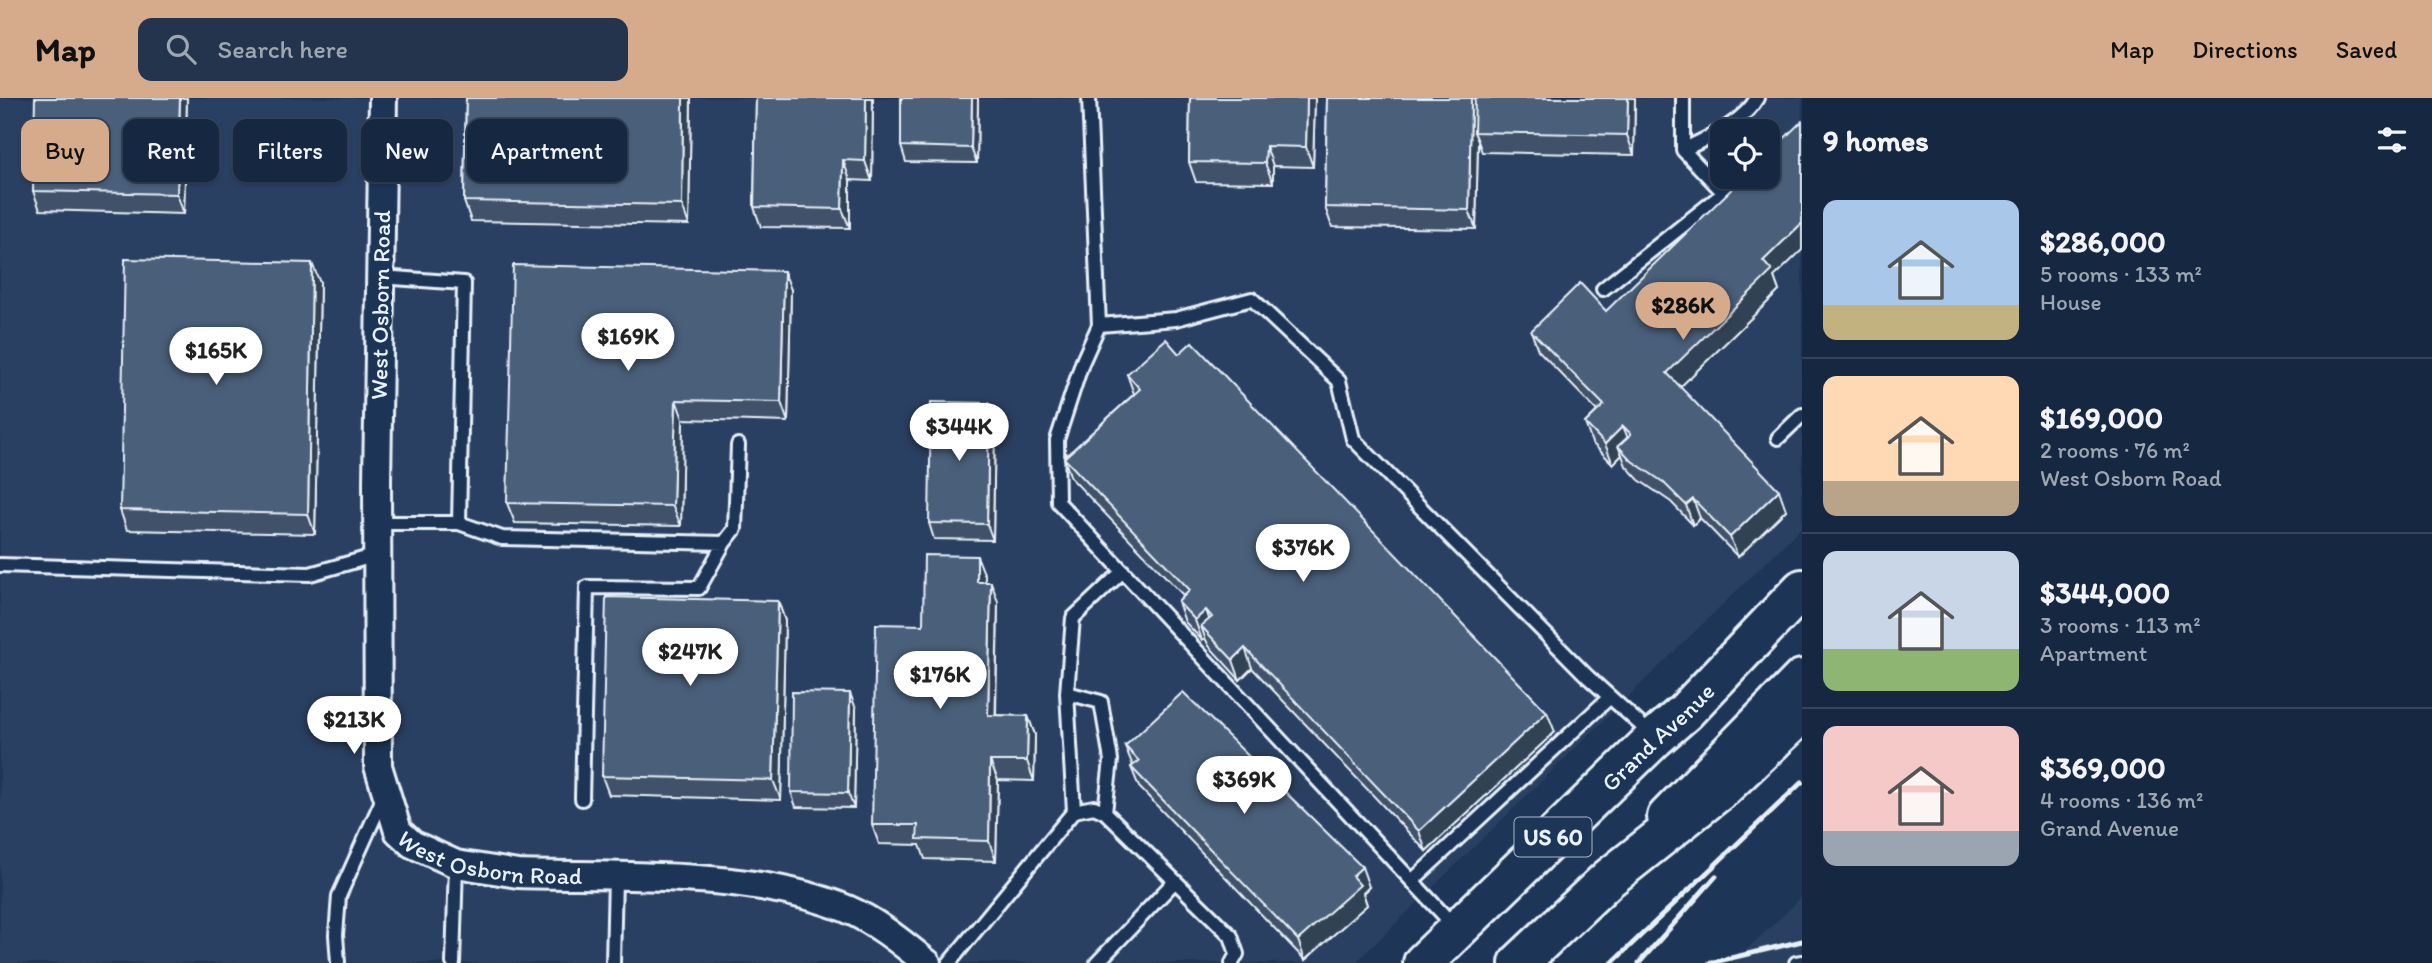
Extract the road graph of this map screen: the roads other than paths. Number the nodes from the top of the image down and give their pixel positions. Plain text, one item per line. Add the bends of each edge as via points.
1 (383, 98) edge
2 (1089, 98) edge
3 (1683, 98) edge
4 (1757, 98) edge
5 (1683, 150) junction
6 (1729, 189) edge
7 (1724, 193) junction
8 (380, 277) junction
9 (1603, 289) dead end
10 (1099, 325) junction
11 (1802, 415) edge
12 (1778, 438) dead end
13 (738, 445) dead end
14 (377, 523) junction
15 (458, 523) junction
16 (724, 543) junction
17 (377, 555) junction
18 (0, 565) edge
19 (1123, 571) junction
20 (1802, 589) edge
21 (1802, 601) edge
22 (1802, 679) edge
23 (1067, 694) junction
24 (1610, 697) junction
25 (1685, 712) junction
26 (1802, 713) edge
27 (1655, 738) junction
28 (385, 792) junction
29 (582, 799) dead end
30 (1074, 811) junction
31 (1105, 812) junction
32 (456, 864) junction
33 (615, 877) junction
34 (1608, 879) junction
35 (1175, 881) junction
36 (1412, 881) junction
37 (1458, 929) junction
38 (1802, 962) edge
39 (338, 963) edge
40 (453, 963) edge
41 (613, 963) edge
42 (927, 963) edge
43 (949, 963) edge
44 (1097, 963) edge
45 (1232, 963) edge
46 (1423, 963) edge
47 (1519, 963) edge
48 (1796, 963) edge

1 - 8 street, West Osborn Road
2 - 10 lane
3 - 5 lane
4 - 5 lane via 1751,109 1720,132
5 - 7 lane
6 - 7 lane
7 - 9 lane
8 - 14 street, West Osborn Road
8 - 15 lane via 464,284
10 - 19 lane via 1056,440 1058,502
10 - 24 lane via 1176,319 1252,299 1339,381 1353,439
11 - 12 lane
13 - 16 lane via 736,529
14 - 15 lane
14 - 17 street, West Osborn Road
15 - 16 lane via 502,538
16 - 29 lane via 699,588 587,587
17 - 18 lane via 310,574
17 - 28 street, West Osborn Road via 377,766
19 - 23 lane via 1073,618
19 - 36 lane
20 - 25 main road, US 60
21 - 25 main road, Grand Avenue
22 - 34 main road
23 - 30 lane
23 - 31 lane via 1101,702 1111,760
24 - 27 lane
24 - 36 lane
25 - 27 main road, Grand Avenue / US 60
26 - 34 main road, US 60 via 1724,787
27 - 37 main road, Grand Avenue / US 60
28 - 32 street, West Osborn Road via 398,831 412,844
28 - 39 lane via 339,896
30 - 31 lane via 1094,807
30 - 43 lane
31 - 35 lane
32 - 33 street, West Osborn Road via 518,874
32 - 40 lane
33 - 41 lane
33 - 42 street, West Osborn Road via 712,880 818,900 886,931
34 - 47 main road, US 60
35 - 44 lane
35 - 45 lane via 1231,936 1237,954
36 - 37 lane
37 - 46 main road, Grand Avenue / US 60
38 - 48 lane

